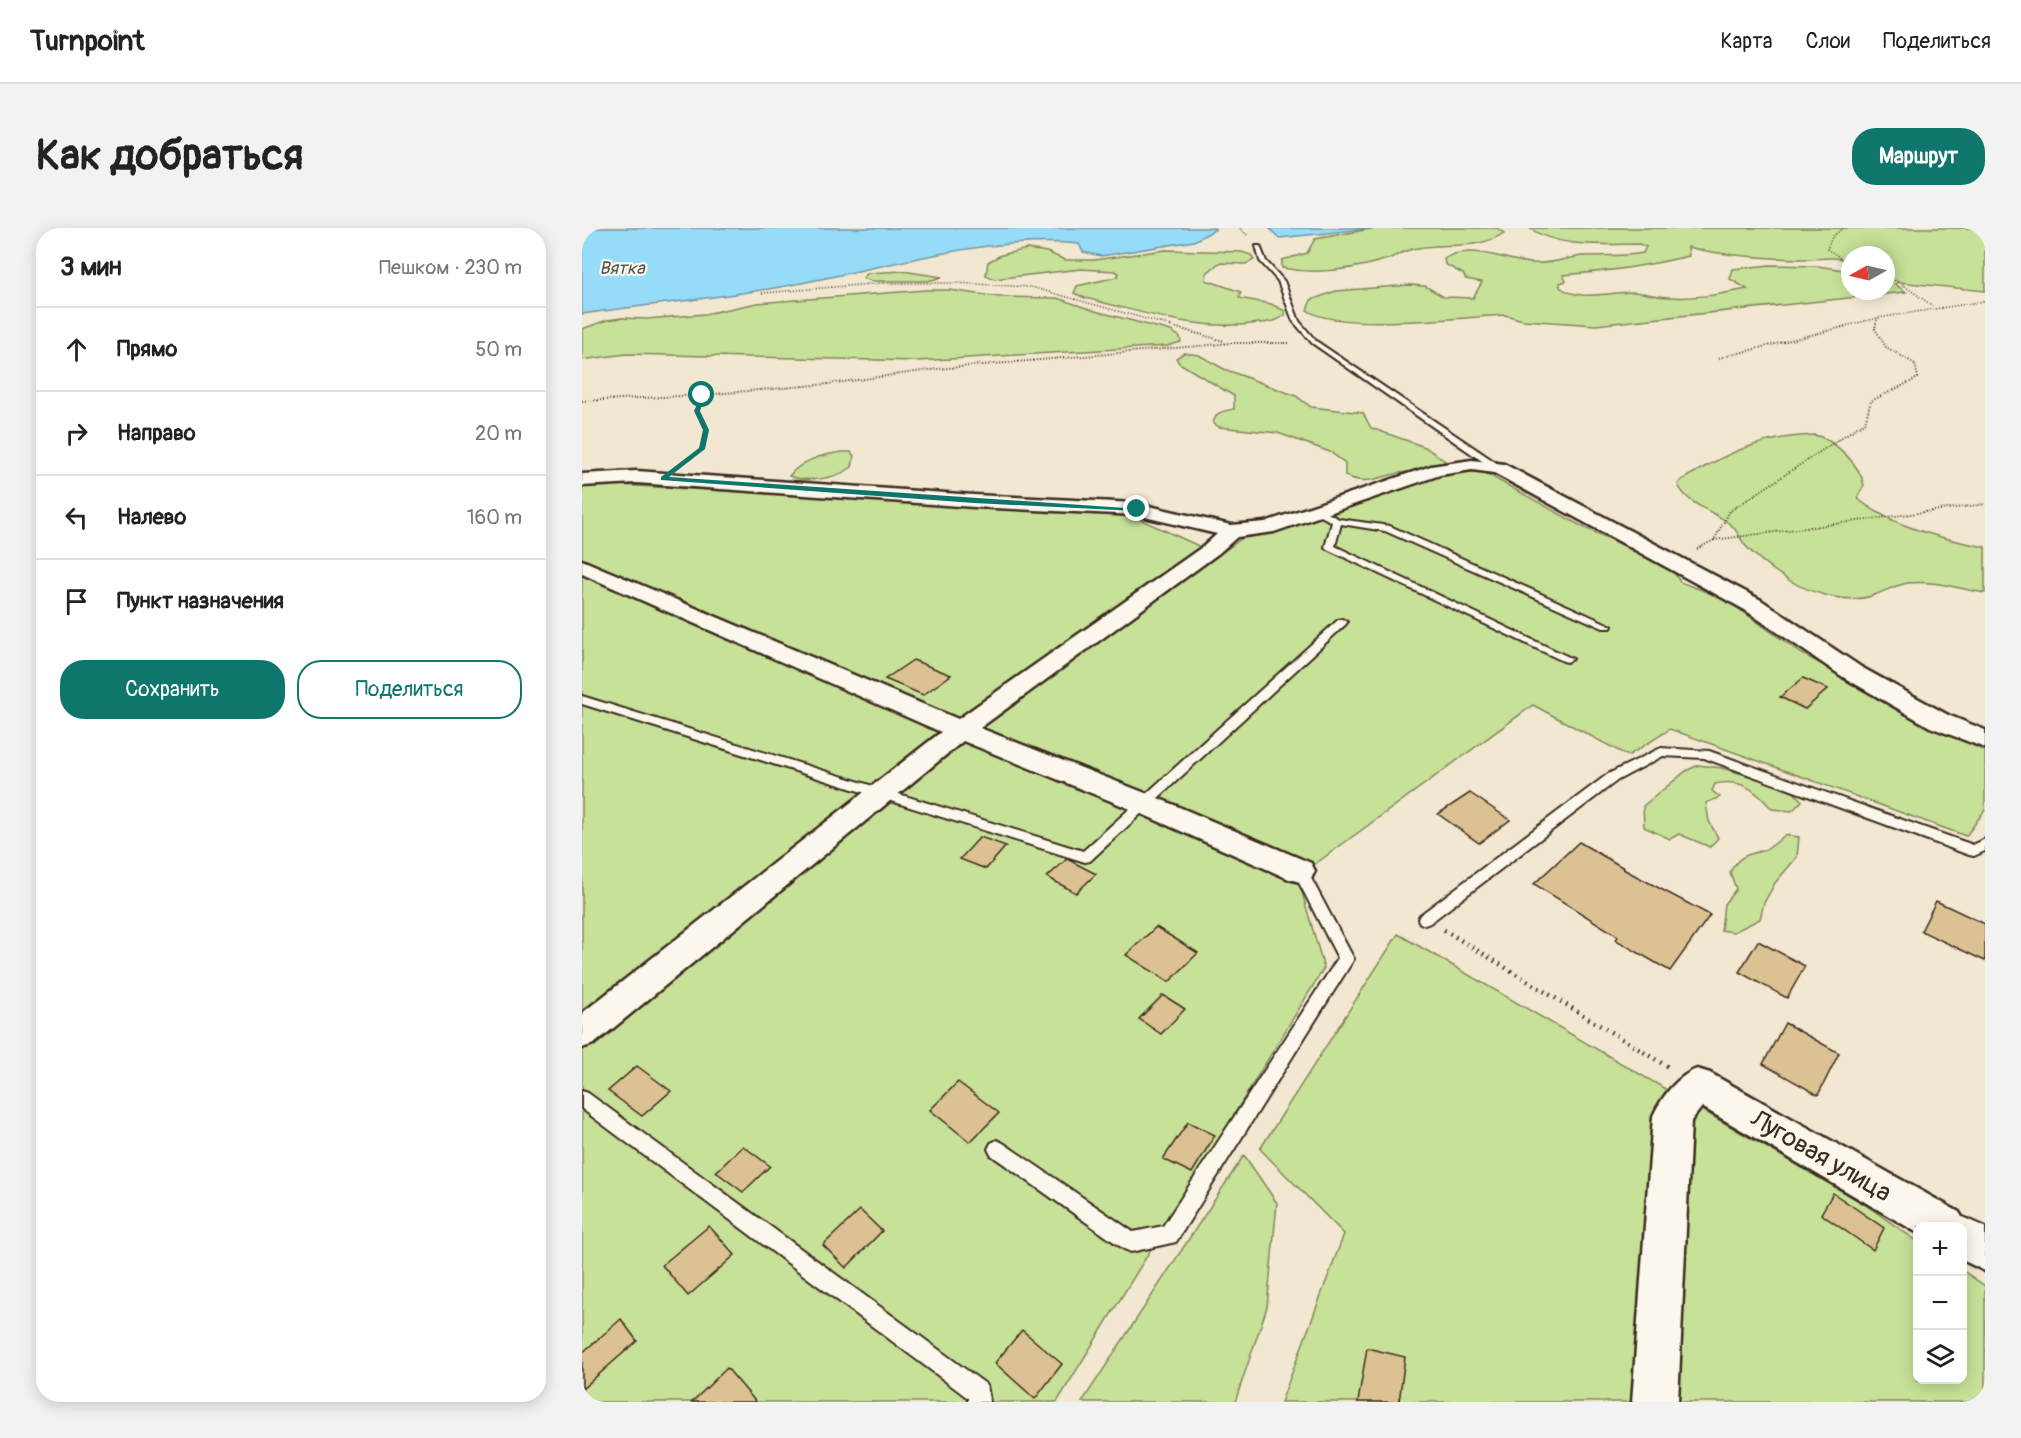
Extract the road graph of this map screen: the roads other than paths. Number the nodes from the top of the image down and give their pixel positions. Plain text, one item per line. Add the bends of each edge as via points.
1 (1258, 247) dead end
2 (1498, 468) junction
3 (582, 480) edge
4 (1318, 511) junction
5 (1337, 521) junction
6 (1231, 531) junction
7 (582, 566) edge
8 (1342, 622) dead end
9 (1607, 626) dead end
10 (1567, 659) dead end
11 (582, 700) edge
12 (960, 730) junction
13 (1985, 740) edge
14 (880, 792) junction
15 (1143, 803) junction
16 (1985, 844) edge
17 (1300, 871) joint
18 (1425, 919) road end
19 (582, 1033) edge
20 (582, 1100) edge
21 (997, 1149) dead end
22 (1936, 1222) edge
23 (1967, 1240) edge
24 (1985, 1250) edge
25 (980, 1402) edge
26 (1654, 1402) edge

1 - 2 lane via 1263,261 1281,281 1296,321 1314,342
2 - 4 street via 1472,465 1437,470
2 - 13 street via 1753,605 1852,672 1939,721
3 - 6 street via 626,477 1137,509
4 - 5 lane
4 - 6 street via 1267,528
5 - 9 lane via 1387,528
5 - 10 lane via 1330,547
6 - 12 street via 1212,549
7 - 12 street
8 - 15 lane
11 - 14 lane
12 - 14 street
12 - 15 street
14 - 15 lane via 1085,857
14 - 19 street
15 - 17 street
16 - 18 lane via 1974,851 1705,754 1661,752 1613,777
17 - 21 lane via 1346,959 1169,1235 1131,1242
20 - 25 lane via 979,1393
22 - 26 street, Луговая улица via 1697,1085 1672,1116
23 - 24 street

